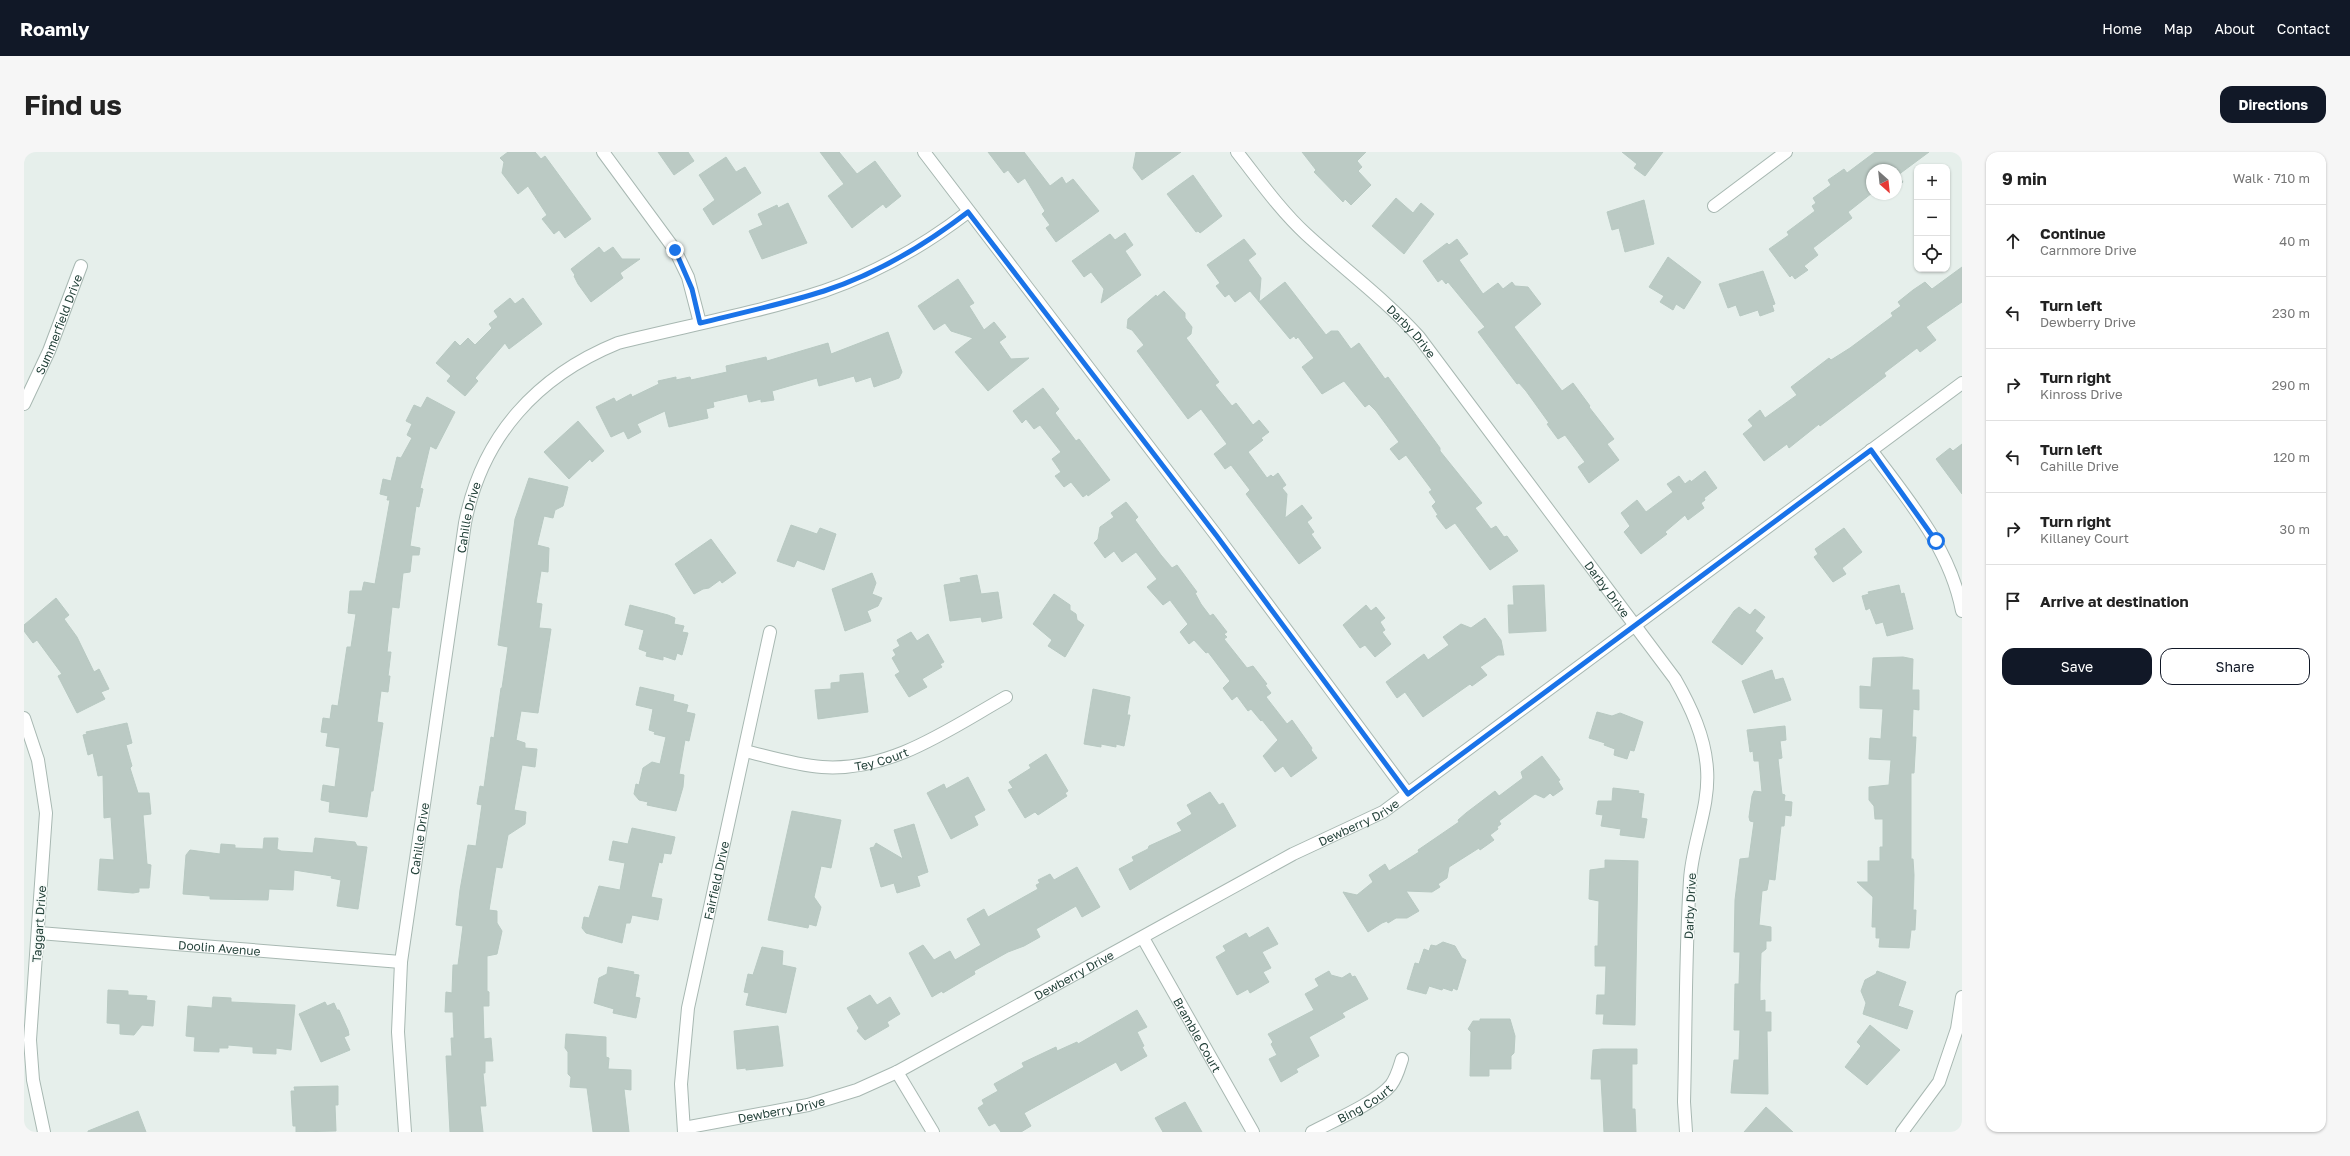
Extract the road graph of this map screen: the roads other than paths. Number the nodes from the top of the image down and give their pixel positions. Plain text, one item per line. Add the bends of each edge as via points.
1 (603, 152) edge
2 (924, 152) edge
3 (1238, 152) edge
4 (1786, 152) edge
5 (1714, 206) dead end
6 (968, 212) junction
7 (81, 266) dead end
8 (700, 323) junction
9 (1962, 383) edge
10 (24, 404) edge
11 (1871, 450) junction
12 (1962, 611) edge
13 (1634, 625) junction
14 (770, 632) dead end
15 (1006, 697) dead end
16 (24, 718) edge
17 (745, 751) junction
18 (1408, 794) junction
19 (38, 933) junction
20 (1143, 938) junction
21 (401, 962) junction
22 (1962, 997) edge
23 (1402, 1060) dead end
24 (897, 1072) junction
25 (684, 1130) edge
26 (44, 1132) edge
27 (404, 1132) edge
28 (933, 1132) edge
29 (1253, 1132) edge
30 (1312, 1132) edge
31 (1686, 1132) edge
32 (1902, 1132) edge

1 - 8 street via 679,256 692,289
2 - 6 street
3 - 13 street, Darby Drive via 1275,201 1305,233 1402,318 1419,337
4 - 5 street
6 - 8 street, Cahille Drive via 912,250 850,281 790,301
6 - 18 street via 1216,535
7 - 10 street, Summerfield Drive
8 - 21 street, Cahille Drive via 618,343 577,362 539,389 522,406 497,439 484,464 470,500 465,523
9 - 11 street, Dewberry Drive
11 - 12 street via 1936,541 1947,563
11 - 13 street, Dewberry Drive
13 - 18 street, Dewberry Drive
13 - 31 street, Darby Drive via 1675,679 1685,697 1700,733 1708,771 1707,790 1690,880 1684,1102
14 - 17 street, Fairfield Drive
15 - 17 street, Tey Court via 912,749 864,765 822,767
16 - 19 street, Taggart Drive via 39,765 46,813
17 - 25 street, Fairfield Drive via 688,1008 681,1084
18 - 20 street, Dewberry Drive via 1383,812 1293,854
19 - 21 street, Doolin Avenue
19 - 26 street, Taggart Drive via 30,1040 33,1080
20 - 24 street, Dewberry Drive
20 - 29 street, Bramble Court
21 - 27 street, Cahille Drive via 398,1032
22 - 32 street via 1957,1029 1939,1082
23 - 30 street, Bing Court via 1395,1079 1382,1094
24 - 25 street, Dewberry Drive via 857,1090 808,1105
24 - 28 street

